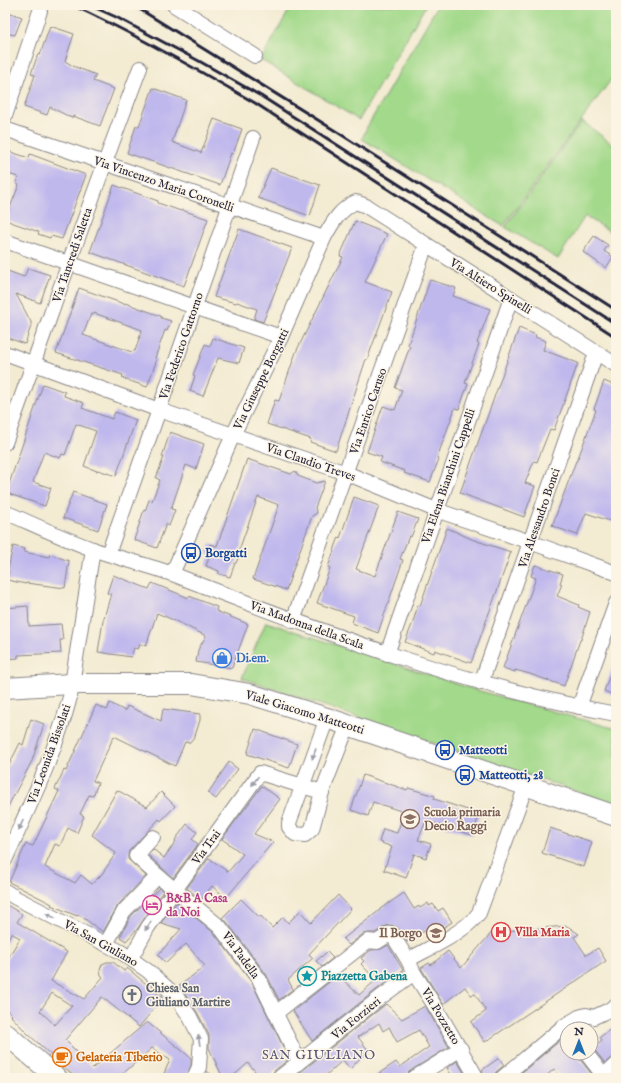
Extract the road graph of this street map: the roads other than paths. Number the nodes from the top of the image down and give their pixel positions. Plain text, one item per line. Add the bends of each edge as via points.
1 (174, 5) edge
2 (40, 11) dead end
3 (255, 56) dead end
4 (140, 68) dead end
5 (5, 116) edge
6 (5, 129) edge
7 (253, 138) dead end
8 (104, 163) junction
9 (229, 206) junction
10 (366, 206) joint
11 (324, 238) junction
12 (5, 241) edge
13 (426, 245) junction
14 (69, 265) junction
15 (511, 298) junction
16 (194, 307) junction
17 (281, 337) junction
18 (5, 353) edge
19 (596, 353) junction
20 (34, 363) junction
21 (616, 365) edge
22 (159, 410) junction
23 (233, 435) junction
24 (5, 443) edge
25 (346, 473) junction
26 (436, 510) junction
27 (5, 512) edge
28 (530, 542) junction
29 (93, 549) junction
30 (108, 554) junction
31 (616, 573) edge
32 (172, 574) junction
33 (616, 603) edge
34 (293, 621) junction
35 (387, 654) junction
36 (481, 683) junction
37 (71, 684) junction
38 (5, 688) edge
39 (578, 707) junction
40 (616, 714) edge
41 (327, 718) junction
42 (348, 725) junction
43 (302, 786) junction
44 (526, 786) junction
45 (322, 792) junction
46 (616, 816) edge
47 (153, 837) dead end
48 (5, 860) edge
49 (158, 876) junction
50 (175, 890) junction
51 (5, 891) edge
52 (106, 944) junction
53 (131, 958) junction
54 (408, 960) junction
55 (414, 974) junction
56 (616, 1005) edge
57 (276, 1013) junction
58 (574, 1021) edge
59 (5, 1033) edge
60 (559, 1034) edge
61 (461, 1049) junction
62 (299, 1061) junction
63 (591, 1061) edge
64 (616, 1064) edge
65 (510, 1075) edge
66 (602, 1077) edge
67 (57, 1078) edge
68 (194, 1078) edge
69 (279, 1078) edge
70 (414, 1078) edge
71 (477, 1078) edge

1 - 3 street
2 - 5 street
4 - 8 street, Via Tancredi Saletta
6 - 8 street, Via Vincenzo Maria Coronelli
7 - 9 street, Via Federico Gattorno
8 - 9 street, Via Vincenzo Maria Coronelli
8 - 14 street, Via Tancredi Saletta
9 - 11 street, Via Vincenzo Maria Coronelli
9 - 16 street, Via Federico Gattorno
10 - 11 street, Via Giuseppe Borgatti via 356,202 347,206 332,222
10 - 13 street, Via Altiero Spinelli
11 - 17 street, Via Giuseppe Borgatti
12 - 14 street
13 - 15 street, Via Altiero Spinelli
13 - 25 street, Via Enrico Caruso
14 - 16 street
14 - 20 street, Via Tancredi Saletta
15 - 19 street, Via Altiero Spinelli
15 - 26 street, Via Elena Bianchini Cappelli
16 - 17 street
16 - 22 street, Via Federico Gattorno
17 - 23 street, Via Giuseppe Borgatti
18 - 20 street, Via Claudio Treves
19 - 21 street, Via Altiero Spinelli
19 - 28 street, Via Alessandro Bonci
20 - 22 street, Via Claudio Treves
20 - 24 street, Via Tancredi Saletta
22 - 23 street, Via Claudio Treves
22 - 30 street, Via Federico Gattorno
23 - 25 street, Via Claudio Treves
23 - 32 street, Via Giuseppe Borgatti
25 - 26 street, Via Claudio Treves
25 - 34 street, Via Enrico Caruso
26 - 28 street, Via Claudio Treves
26 - 35 street, Via Elena Bianchini Cappelli
27 - 29 street, Via Madonna della Scala
28 - 31 street, Via Claudio Treves
28 - 36 street, Via Alessandro Bonci
29 - 30 street, Via Madonna della Scala
29 - 37 street, Via Leonida Bissolati
30 - 32 street, Via Madonna della Scala
32 - 34 street, Via Madonna della Scala
33 - 39 street
34 - 35 street, Via Madonna della Scala
35 - 36 street, Via Madonna della Scala
36 - 39 street, Via Madonna della Scala
37 - 38 main road, Viale Giacomo Matteotti
37 - 41 main road, Viale Giacomo Matteotti via 191,684 250,694
37 -> 48 street, Via Leonida Bissolati via 64,721 38,788
39 - 40 street, Via Madonna della Scala
41 - 42 main road, Viale Giacomo Matteotti
41 -> 43 street
42 - 44 main road, Viale Giacomo Matteotti
42 - 45 street
43 - 45 street, Via Trai
43 - 45 street via 289,823 295,834 305,835 312,829
43 -> 50 street, Via Trai via 260,773
44 - 46 main road, Viale Giacomo Matteotti
44 - 54 street via 479,913 460,930
47 - 49 street, Via Padella via 136,856
49 - 50 street, Via Padella
49 - 52 street via 124,911
50 -> 53 street, Via Trai via 148,927
50 - 57 street, Via Padella via 220,927 259,979
52 -> 51 street, Via San Giuliano
52 - 53 street, Via San Giuliano
68 -> 53 street, Via San Giuliano via 199,1067 201,1039 190,1017 176,996
54 - 55 street, Via Pozzetto
54 - 57 street, Via Pozzetto via 391,933 377,942 368,941
55 - 61 street, Via Pozzetto
55 - 62 street, Via Forzieri
56 - 58 street via 594,1017 586,1015
57 - 62 street, Via Padella
59 - 67 main road
60 - 65 street
61 - 70 street
61 - 71 street, Via Pozzetto
62 - 69 street, Via Forzieri
63 - 66 street
64 - 66 street

